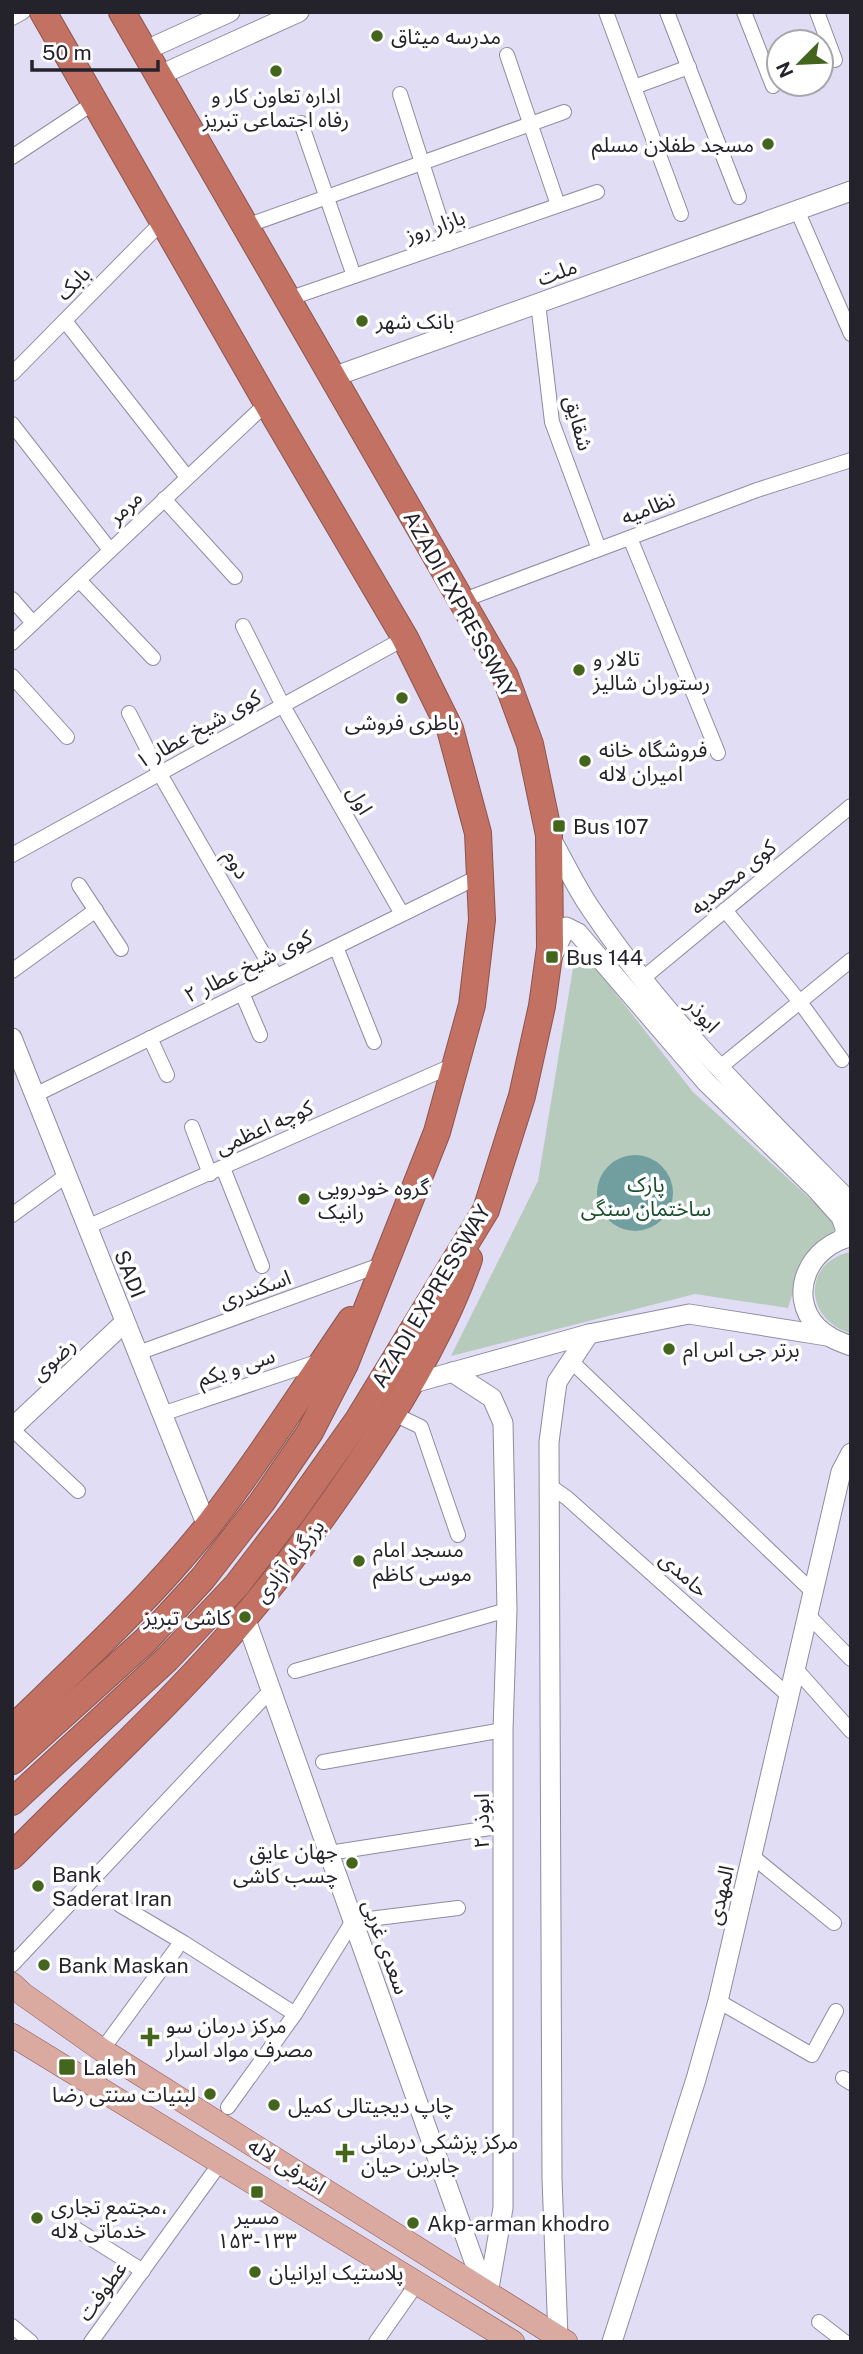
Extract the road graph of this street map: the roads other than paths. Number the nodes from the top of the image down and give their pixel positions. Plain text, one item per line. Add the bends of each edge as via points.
1 (23, 12) edge
2 (43, 12) edge
3 (121, 12) edge
4 (230, 12) edge
5 (299, 12) edge
6 (606, 12) edge
7 (667, 12) edge
8 (744, 12) edge
9 (12, 18) edge
10 (181, 34) junction
11 (144, 51) junction
12 (507, 55) dead end
13 (195, 59) junction
14 (765, 64) edge
15 (689, 67) junction
16 (158, 76) junction
17 (634, 87) junction
18 (400, 94) dead end
19 (95, 102) junction
20 (564, 112) dead end
21 (301, 123) dead end
22 (530, 124) junction
23 (12, 157) edge
24 (421, 163) junction
25 (851, 191) edge
26 (597, 192) dead end
27 (327, 197) junction
28 (739, 197) dead end
29 (558, 205) junction
30 (797, 210) junction
31 (681, 214) dead end
32 (163, 221) junction
33 (246, 226) junction
34 (448, 244) junction
35 (354, 276) junction
36 (288, 299) junction
37 (538, 303) junction
38 (65, 321) junction
39 (851, 334) edge
40 (12, 374) edge
41 (333, 377) junction
42 (267, 403) junction
43 (12, 424) edge
44 (851, 460) edge
45 (187, 477) junction
46 (164, 499) junction
47 (630, 538) junction
48 (599, 549) junction
49 (110, 550) junction
50 (235, 577) dead end
51 (79, 580) junction
52 (12, 599) edge
53 (461, 601) junction
54 (33, 623) junction
55 (243, 626) dead end
56 (405, 638) junction
57 (12, 643) edge
58 (153, 659) dead end
59 (12, 676) edge
60 (283, 706) junction
61 (129, 713) dead end
62 (67, 737) dead end
63 (718, 753) dead end
64 (160, 774) junction
65 (851, 806) edge
66 (549, 835) junction
67 (12, 855) edge
68 (480, 876) junction
69 (79, 885) dead end
70 (96, 910) junction
71 (725, 910) junction
72 (401, 915) junction
73 (336, 947) junction
74 (121, 949) dead end
75 (851, 960) edge
76 (548, 967) junction
77 (12, 971) edge
78 (276, 976) junction
79 (634, 985) junction
80 (242, 993) junction
81 (800, 1002) junction
82 (260, 1035) dead end
83 (12, 1038) edge
84 (150, 1038) junction
85 (374, 1042) dead end
86 (842, 1060) dead end
87 (456, 1064) junction
88 (719, 1068) junction
89 (167, 1074) dead end
90 (35, 1095) junction
91 (192, 1127) dead end
92 (216, 1171) junction
93 (67, 1175) junction
94 (851, 1203) edge
95 (486, 1210) junction
96 (12, 1215) edge
97 (87, 1227) junction
98 (846, 1238) edge
99 (262, 1266) dead end
100 (384, 1269) junction
101 (125, 1322) junction
102 (590, 1334) junction
103 (827, 1336) junction
104 (851, 1346) edge
105 (138, 1353) junction
106 (324, 1360) junction
107 (571, 1361) junction
108 (452, 1372) junction
109 (410, 1384) junction
110 (392, 1413) junction
111 (162, 1414) junction
112 (12, 1429) edge
113 (851, 1453) edge
114 (550, 1486) junction
115 (78, 1491) dead end
116 (207, 1526) junction
117 (457, 1535) dead end
118 (813, 1592) junction
119 (507, 1610) junction
120 (808, 1615) junction
121 (245, 1617) junction
122 (851, 1659) edge
123 (795, 1668) junction
124 (295, 1671) dead end
125 (271, 1690) junction
126 (789, 1696) junction
127 (12, 1729) edge
128 (503, 1730) junction
129 (851, 1731) edge
130 (12, 1761) edge
131 (323, 1762) dead end
132 (12, 1802) edge
133 (503, 1826) junction
134 (328, 1853) junction
135 (12, 1856) edge
136 (752, 1856) junction
137 (120, 1905) dead end
138 (458, 1908) dead end
139 (353, 1921) junction
140 (834, 1923) dead end
141 (176, 1949) dead end
142 (12, 1965) edge
143 (12, 1984) edge
144 (718, 2001) junction
145 (836, 2011) dead end
146 (295, 2014) junction
147 (12, 2035) edge
148 (102, 2050) junction
149 (228, 2107) dead end
150 (221, 2162) junction
151 (68, 2224) dead end
152 (143, 2271) junction
153 (418, 2282) junction
154 (487, 2293) junction
155 (819, 2322) dead end
156 (12, 2326) edge
157 (490, 2334) edge
158 (562, 2339) edge
159 (32, 2342) edge
160 (91, 2342) edge
161 (376, 2342) edge
162 (513, 2342) edge
163 (612, 2342) edge
164 (845, 2342) edge

1 - 9 street
2 - 19 highway, AZADI EXPRESSWAY
3 - 11 highway, AZADI EXPRESSWAY
4 - 10 street
5 - 13 street
6 - 17 street
7 - 15 street
8 - 14 street
10 - 11 street
10 - 13 street
11 - 16 highway, AZADI EXPRESSWAY
12 - 22 street
13 - 16 street
15 - 17 street
15 - 28 street
16 - 33 highway, AZADI EXPRESSWAY
17 - 31 street
18 - 24 street
19 - 23 street
19 - 32 highway, AZADI EXPRESSWAY
20 - 22 street
21 - 27 street
22 - 24 street
22 - 29 street
24 - 27 street
24 - 34 street
25 - 30 street, ملت
26 - 29 street, بازار روز
27 - 33 street
27 - 35 street
29 - 34 street, بازار روز
30 - 37 street, ملت
30 - 39 street
32 - 38 street, بابک
32 - 42 highway, AZADI EXPRESSWAY
33 - 36 highway, AZADI EXPRESSWAY
34 - 35 street, بازار روز
35 - 36 street, بازار روز
36 - 41 highway, AZADI EXPRESSWAY
37 - 41 street, ملت
37 - 48 street, شقایق via 552,422
38 - 40 street, بابک
38 - 45 street
41 - 53 highway, AZADI EXPRESSWAY
42 - 45 street, مرمر
42 - 56 highway, AZADI EXPRESSWAY
43 - 49 street
44 - 47 street, نظامیه
45 - 46 street, مرمر
46 - 49 street, مرمر
46 - 50 street
47 - 48 street, نظامیه
47 - 63 street
48 - 53 street, نظامیه
49 - 51 street, مرمر
51 - 54 street, مرمر
51 - 58 street
52 - 54 street
53 - 66 highway, AZADI EXPRESSWAY via 505,676 530,744
54 - 57 street, مرمر
55 - 60 street, اول
56 - 60 street, کوی شیخ عطار ۱
56 - 68 highway, AZADI EXPRESSWAY via 450,729 478,833
59 - 62 street
60 - 64 street, کوی شیخ عطار ۱
60 - 72 street, اول
61 - 64 street, دوم
64 - 67 street, کوی شیخ عطار ۱
64 - 78 street, دوم
65 - 71 street, کوی محمدیه
66 - 76 highway, AZADI EXPRESSWAY
66 - 79 street, ابوذر
68 - 72 street, کوی شیخ عطار ۲
68 - 87 highway, AZADI EXPRESSWAY via 482,920 472,1005
69 - 70 street
70 - 74 street
70 - 77 street
71 - 79 street, کوی محمدیه
71 - 81 street
72 - 73 street, کوی شیخ عطار ۲
73 - 78 street, کوی شیخ عطار ۲
73 - 85 street
75 - 81 street
76 - 79 street, ابوذر via 566,928 578,933
76 - 95 highway, AZADI EXPRESSWAY via 522,1096
78 - 80 street, کوی شیخ عطار ۲
79 - 88 street, ابوذر
79 - 98 street, ابوذر via 733,1111 841,1217
80 - 82 street
80 - 84 street, کوی شیخ عطار ۲
81 - 86 street
81 - 88 street
83 - 90 street, SADI
84 - 89 street
84 - 90 street, کوی شیخ عطار ۲
87 - 92 street, کوچه اعظمی
87 - 100 highway, AZADI EXPRESSWAY via 437,1132
88 - 94 street, ابوذر
90 - 93 street, SADI
91 - 92 street
92 - 97 street, کوچه اعظمی
92 - 99 street
93 - 96 street
93 - 97 street, SADI
95 - 109 highway, بزرگراه آزادی via 459,1289
95 - 132 highway, AZADI EXPRESSWAY via 358,1420 237,1584 167,1659
97 - 101 street, SADI
98 - 103 street via 821,1251 804,1278 807,1311
100 - 105 street, اسکندری
100 - 106 highway
100 - 130 highway, AZADI EXPRESSWAY via 345,1364 310,1432 262,1502 203,1578 146,1640
101 - 105 street, SADI
101 - 112 street, رضوی
102 - 103 street via 689,1314
102 - 107 street
102 - 108 street
103 - 104 street
105 - 111 street, SADI
106 - 111 street, سی و یکم
106 - 116 highway
107 - 114 street via 557,1382 549,1441
107 - 118 street
108 - 109 street
108 - 119 street, ابوذر ۲ via 492,1398 503,1423
109 - 110 highway, بزرگراه آزادی
110 - 117 street via 421,1427
110 - 121 highway, بزرگراه آزادی via 318,1526
111 - 116 street, SADI
112 - 115 street
113 - 118 street, المهدی via 841,1472
114 - 126 street, حامدی
114 - 158 street via 552,2164
116 - 127 highway via 142,1602
118 - 120 street, المهدی
119 - 124 street
119 - 128 street, ابوذر ۲
120 - 122 street
120 - 123 street, المهدی
121 - 125 street, سعدی غربی
121 - 135 highway, بزرگراه آزادی
123 - 126 street, المهدی
123 - 129 street
125 - 134 street, سعدی غربی
125 - 142 street
126 - 136 street, المهدی
128 - 131 street
128 - 133 street, ابوذر ۲
133 - 134 street
133 - 154 street, ابوذر ۲ via 503,2208
134 - 139 street, سعدی غربی
136 - 140 street
136 - 144 street, المهدی
137 - 146 street
138 - 139 street
139 - 146 street
139 - 154 street, سعدی غربی
141 - 148 street
143 - 148 main road, اشرفی لاله
144 - 145 street via 812,2055
144 - 163 street, المهدی
146 - 149 street
147 - 150 main road, اشرفی لاله
148 - 154 main road, اشرفی لاله
150 - 152 street, عطوفت
150 - 153 main road, اشرفی لاله
151 - 152 street
152 - 160 street, عطوفت
153 - 157 main road, اشرفی لاله
153 - 161 street
154 - 158 main road, اشرفی لاله
155 - 164 street
156 - 159 street
157 - 162 main road, اشرفی لاله

